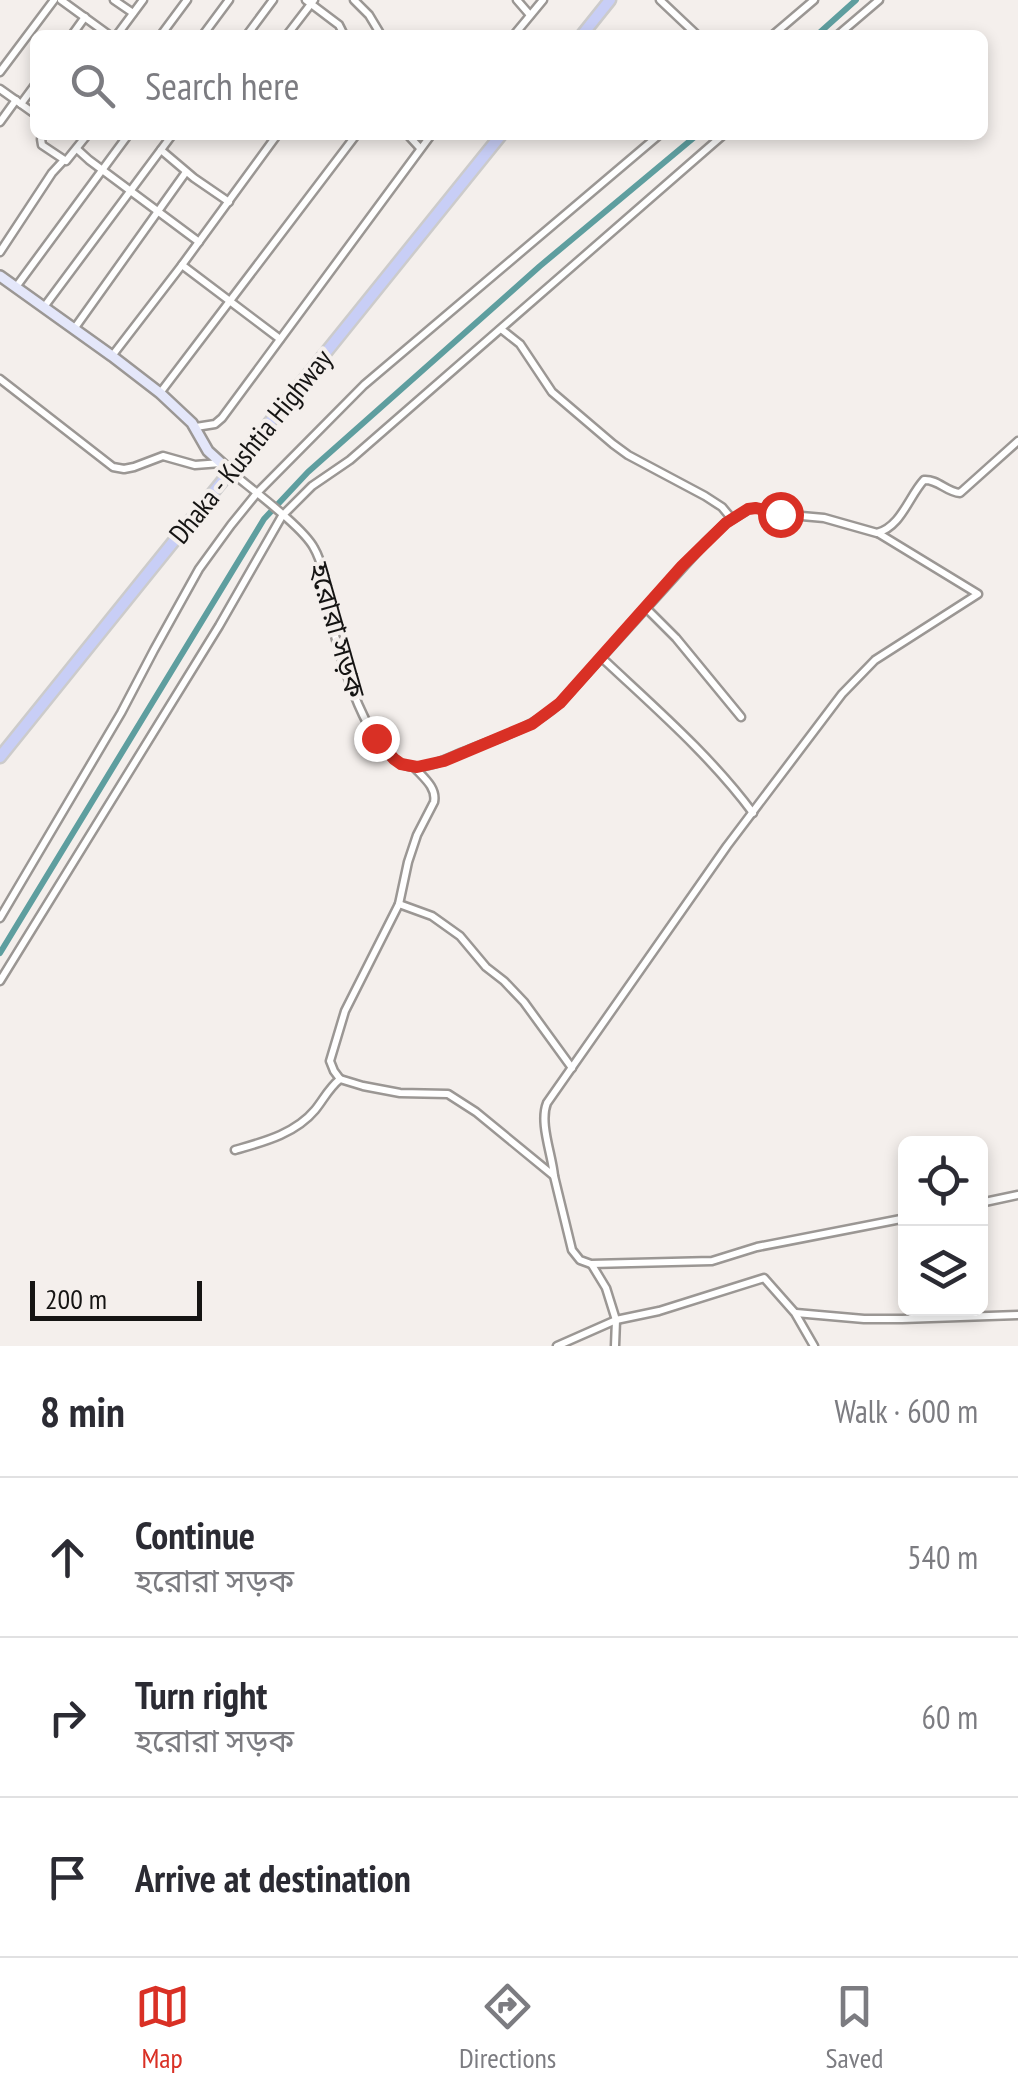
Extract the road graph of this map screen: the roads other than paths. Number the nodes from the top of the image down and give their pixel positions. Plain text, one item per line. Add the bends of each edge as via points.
1 (58, 0) edge
2 (114, 0) edge
3 (143, 0) edge
4 (188, 0) edge
5 (229, 0) edge
6 (273, 0) edge
7 (354, 0) edge
8 (517, 0) edge
9 (543, 0) edge
10 (610, 0) edge
11 (660, 0) edge
12 (814, 0) edge
13 (879, 0) edge
14 (310, 1) edge
15 (133, 13) junction
16 (530, 16) junction
17 (85, 17) junction
18 (34, 30) edge
19 (76, 30) edge
20 (102, 30) edge
21 (121, 30) edge
22 (165, 30) edge
23 (207, 30) edge
24 (251, 30) edge
25 (290, 30) edge
26 (342, 30) edge
27 (379, 30) edge
28 (518, 30) edge
29 (586, 30) edge
30 (692, 30) edge
31 (779, 30) edge
32 (844, 30) edge
33 (30, 35) edge
34 (0, 72) edge
35 (0, 89) edge
36 (30, 90) edge
37 (18, 102) junction
38 (30, 110) edge
39 (0, 122) edge
40 (42, 140) edge
41 (83, 140) edge
42 (124, 140) edge
43 (168, 140) edge
44 (273, 140) edge
45 (352, 140) edge
46 (413, 140) edge
47 (427, 140) edge
48 (497, 140) edge
49 (652, 140) edge
50 (717, 140) edge
51 (420, 148) junction
52 (77, 149) junction
53 (161, 150) junction
54 (64, 160) junction
55 (102, 170) junction
56 (186, 172) junction
57 (130, 191) junction
58 (229, 202) junction
59 (158, 212) junction
60 (200, 242) junction
61 (0, 252) edge
62 (182, 265) junction
63 (0, 276) edge
64 (16, 287) junction
65 (230, 301) junction
66 (44, 307) junction
67 (74, 329) junction
68 (501, 329) junction
69 (280, 339) junction
70 (112, 356) junction
71 (0, 379) edge
72 (160, 393) junction
73 (196, 427) junction
74 (1018, 441) edge
75 (225, 467) junction
76 (261, 496) junction
77 (281, 515) junction
78 (732, 519) junction
79 (877, 533) junction
80 (646, 608) junction
81 (602, 658) junction
82 (741, 716) dead end
83 (0, 757) edge
84 (414, 767) junction
85 (752, 813) junction
86 (400, 904) junction
87 (0, 918) edge
88 (0, 980) edge
89 (572, 1069) junction
90 (340, 1079) junction
91 (234, 1150) dead end
92 (554, 1176) junction
93 (1018, 1194) edge
94 (988, 1201) edge
95 (898, 1220) edge
96 (592, 1264) junction
97 (795, 1312) junction
98 (1018, 1315) edge
99 (616, 1320) junction
100 (557, 1346) edge
101 (615, 1346) edge
102 (814, 1346) edge

1 - 17 street
1 - 18 street
2 - 15 street
3 - 15 street
4 - 22 street
5 - 23 street
6 - 24 street
7 - 27 street
8 - 16 street
9 - 16 street
10 - 29 main road
11 - 30 street
12 - 31 street
13 - 32 street
14 - 25 street
14 - 26 street
15 - 21 street
16 - 28 street
17 - 19 street
17 - 20 street
33 - 34 street
35 - 37 street
36 - 37 street
37 - 38 street
37 - 39 street
40 - 54 street
41 - 52 street
42 - 55 street
43 - 53 street
44 - 58 street
45 - 65 street
46 - 51 street
47 - 51 street
48 - 75 main road, Dhaka - Kushtia Highway
49 - 76 street via 364,385
50 - 68 street
51 - 69 street
52 - 54 street
52 - 55 street
53 - 56 street
53 - 57 street
54 - 61 street
55 - 57 street
55 - 64 street
56 - 58 street
56 - 59 street
57 - 59 street
57 - 66 street
58 - 60 street
59 - 60 street
59 - 67 street
60 - 62 street
62 - 65 street
62 - 70 street
63 - 64 main road
64 - 66 main road
65 - 69 street
65 - 72 street
66 - 67 main road
67 - 70 main road
68 - 77 street
68 - 78 street via 520,344 552,392 613,444 705,496
69 - 73 street via 219,422
70 - 72 main road
71 - 75 street via 113,468 163,456
72 - 73 main road
73 - 75 main road
74 - 79 street via 960,494 924,480 893,524
75 - 76 street, হরোরা সড়ক
75 - 83 main road, Dhaka - Kushtia Highway
76 - 77 street, হরোরা সড়ক
76 - 87 street via 200,569
77 - 84 street, হরোরা সড়ক via 318,556 331,620 367,724 394,759
77 - 88 street
78 - 79 street via 756,508
78 - 80 street
79 - 85 street via 978,594 860,674
80 - 81 street
80 - 82 street
81 - 84 street via 532,724
81 - 85 street via 685,735
84 - 86 street via 435,797 408,862
85 - 89 street
86 - 89 street via 460,936 524,1002
86 - 90 street via 345,1011 330,1060
89 - 92 street via 544,1110
90 - 91 street via 288,1131
90 - 92 street via 400,1093 448,1094
92 - 96 street via 572,1250
93 - 94 street
95 - 96 street via 712,1261
96 - 99 street
97 - 98 street via 902,1320
97 - 99 street via 758,1278
97 - 102 street
99 - 100 street
99 - 101 street

